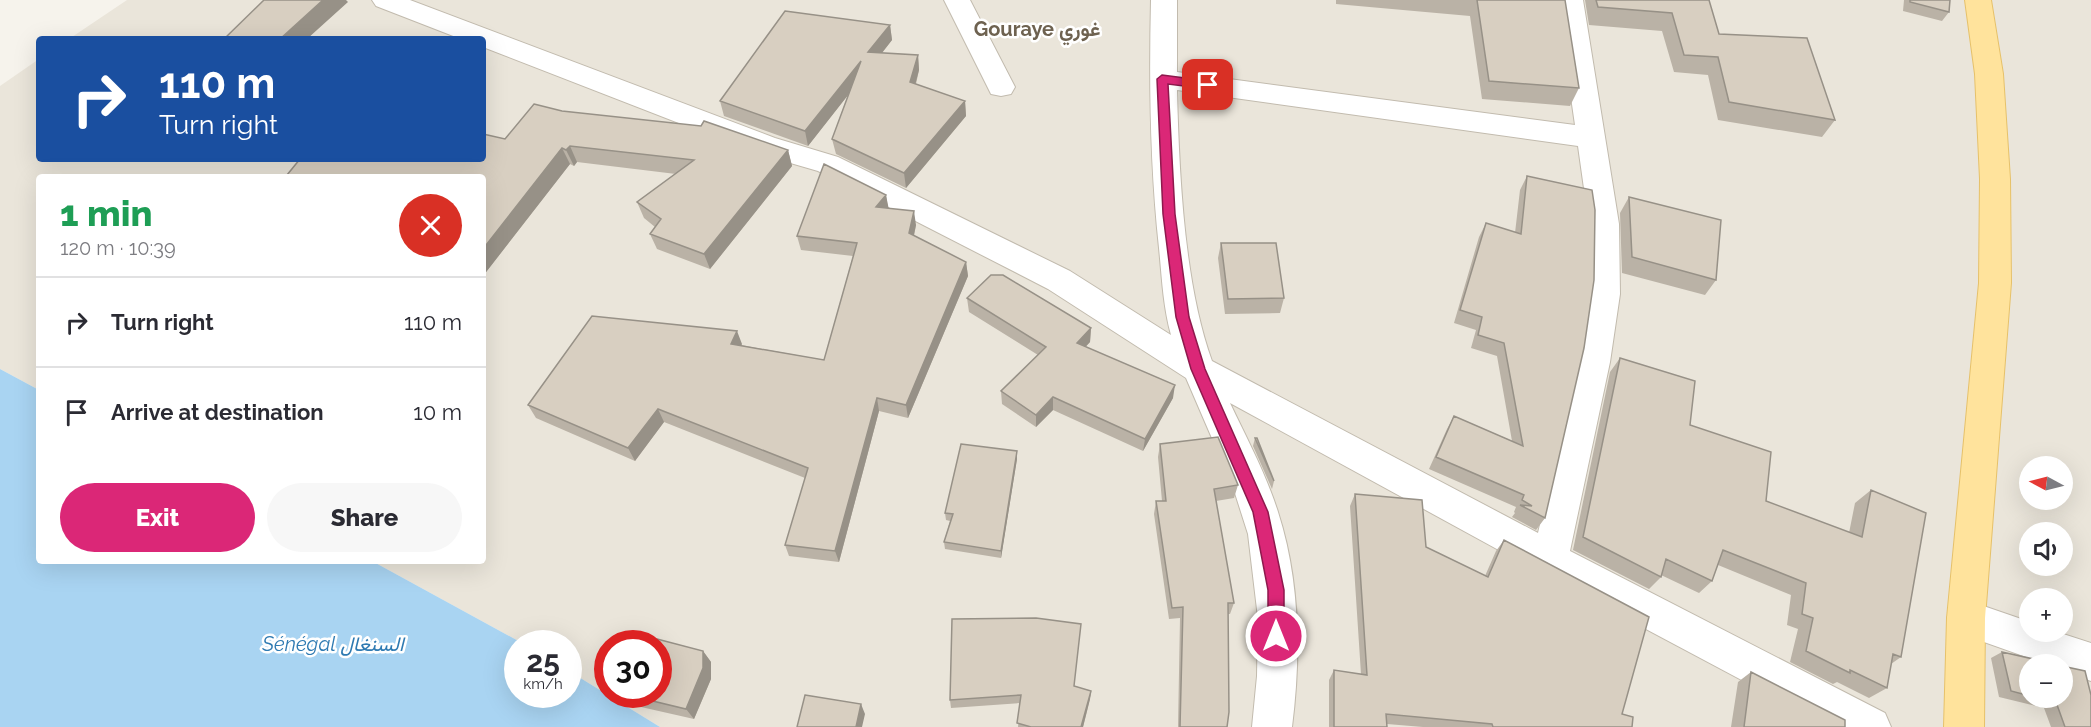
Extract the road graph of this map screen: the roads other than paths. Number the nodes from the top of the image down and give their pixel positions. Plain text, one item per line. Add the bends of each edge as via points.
1 (385, 0) edge
2 (957, 0) edge
3 (1164, 0) edge
4 (1570, 0) edge
5 (1978, 0) edge
6 (421, 6) edge
7 (1162, 79) junction
8 (1000, 87) dead end
9 (1593, 138) junction
10 (1198, 369) junction
11 (1550, 559) junction
12 (1966, 618) junction
13 (2091, 662) edge
14 (1272, 727) edge
15 (1871, 727) edge
16 (1964, 727) edge

1 - 6 street
2 - 8 street
3 - 7 street
4 - 9 street
5 - 12 main road via 1989,74 1994,155 1995,283
6 - 10 street via 766,146 828,164 1059,280
7 - 9 street
7 - 10 street via 1169,214 1182,317
9 - 11 street via 1604,224 1604,294 1594,362
10 - 11 street
10 - 14 street via 1261,512 1276,590 1276,704
11 - 15 street
12 - 13 street
12 - 16 main road

